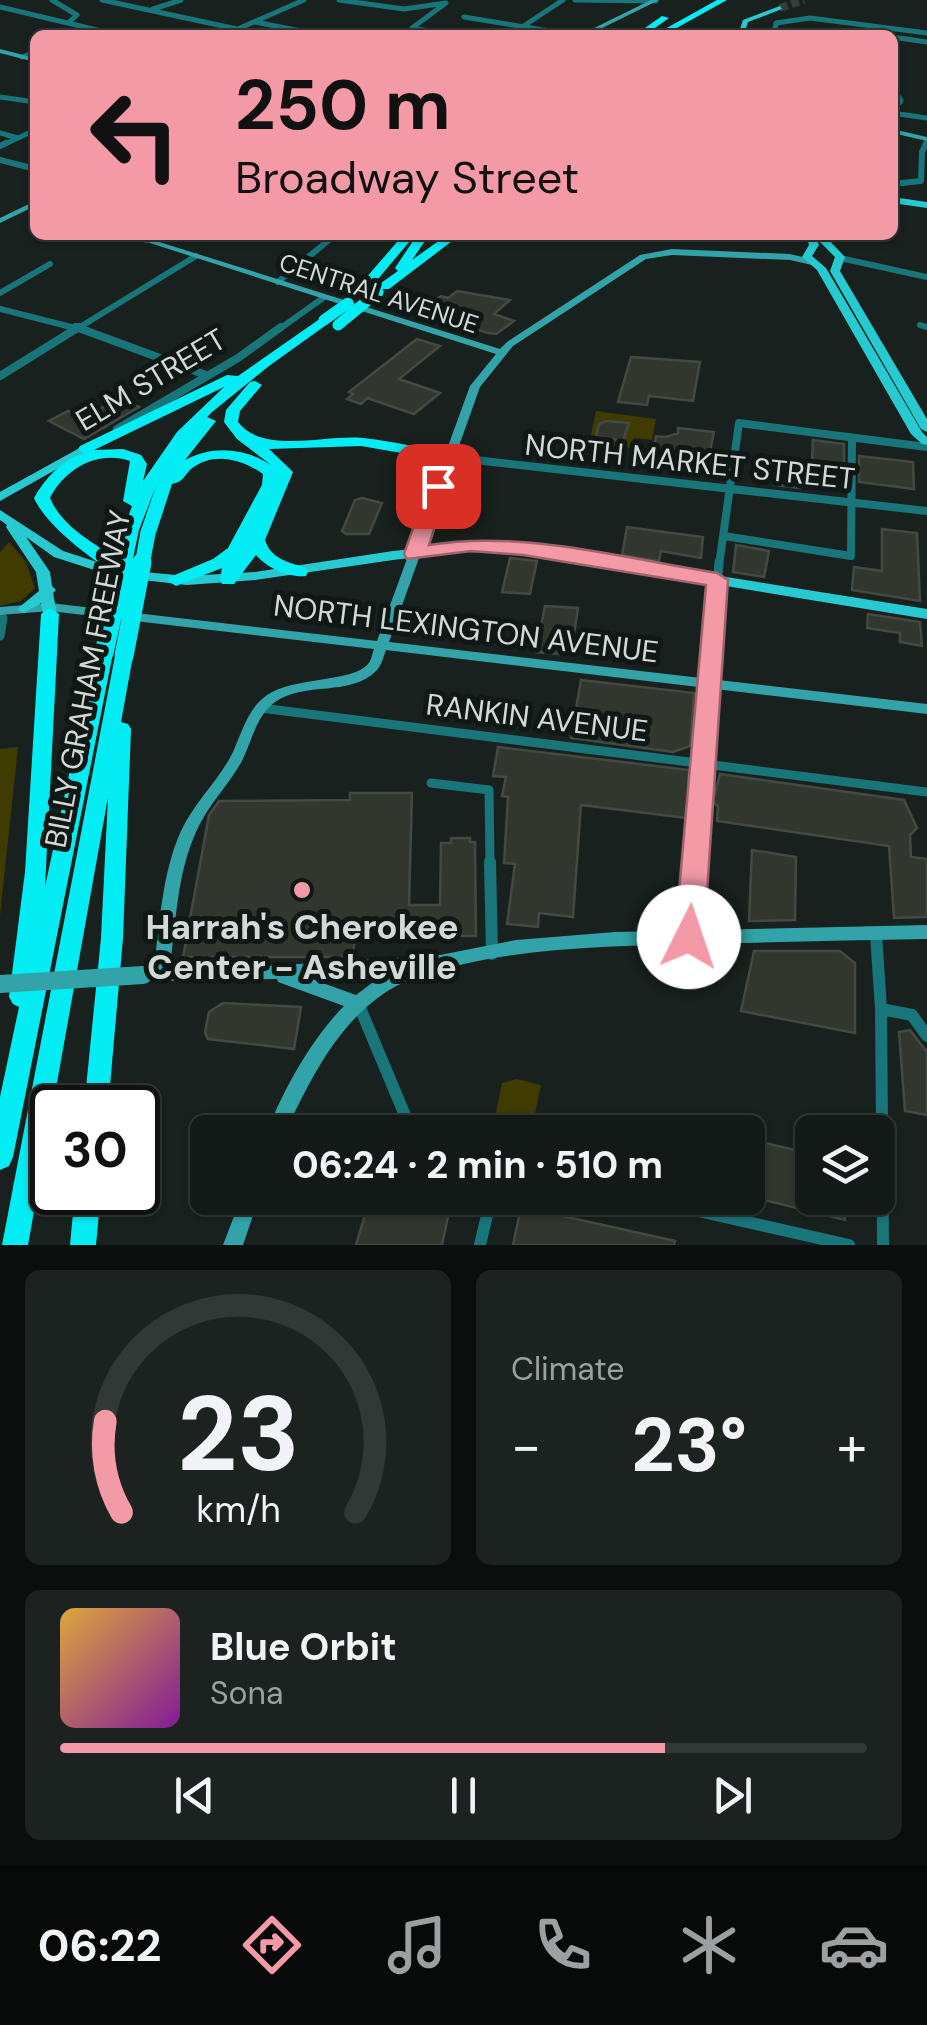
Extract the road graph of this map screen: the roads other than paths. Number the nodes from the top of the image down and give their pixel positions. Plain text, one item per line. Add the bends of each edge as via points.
1 (52, 0) edge
2 (102, 0) edge
3 (181, 0) edge
4 (304, 0) edge
5 (339, 0) edge
6 (424, 0) edge
7 (564, 0) edge
8 (575, 0) edge
9 (656, 0) edge
10 (701, 0) edge
11 (723, 0) edge
12 (0, 7) edge
13 (780, 8) dead end
14 (150, 10) junction
15 (416, 10) junction
16 (464, 17) dead end
17 (254, 22) junction
18 (68, 23) junction
19 (522, 26) junction
20 (237, 29) joint
21 (94, 30) edge
22 (295, 30) edge
23 (423, 30) edge
24 (517, 30) edge
25 (545, 30) edge
26 (593, 30) edge
27 (645, 30) edge
28 (667, 30) edge
29 (742, 30) edge
30 (775, 30) edge
31 (857, 30) edge
32 (898, 33) edge
33 (927, 34) edge
34 (898, 37) edge
35 (927, 42) edge
36 (0, 50) edge
37 (30, 54) edge
38 (22, 57) junction
39 (30, 59) edge
40 (0, 97) edge
41 (30, 101) edge
42 (898, 113) edge
43 (927, 118) edge
44 (30, 132) edge
45 (0, 133) edge
46 (898, 133) edge
47 (18, 138) junction
48 (927, 141) edge
49 (0, 146) edge
50 (0, 160) edge
51 (30, 168) edge
52 (898, 184) edge
53 (898, 201) edge
54 (927, 205) edge
55 (30, 206) edge
56 (0, 221) edge
57 (155, 240) edge
58 (328, 240) edge
59 (393, 240) edge
60 (406, 240) edge
61 (418, 240) edge
62 (446, 240) edge
63 (811, 240) edge
64 (823, 240) edge
65 (196, 256) junction
66 (812, 258) junction
67 (836, 258) junction
68 (50, 264) dead end
69 (927, 277) edge
70 (278, 282) junction
71 (375, 287) junction
72 (0, 293) edge
73 (322, 298) junction
74 (849, 305) junction
75 (0, 309) edge
76 (331, 322) junction
77 (78, 328) junction
78 (504, 352) junction
79 (268, 360) junction
80 (206, 375) junction
81 (0, 376) edge
82 (895, 383) junction
83 (255, 385) junction
84 (739, 423) joint
85 (927, 429) edge
86 (247, 438) junction
87 (852, 438) junction
88 (927, 445) edge
89 (84, 449) junction
90 (448, 457) junction
91 (729, 487) junction
92 (0, 497) edge
93 (852, 502) junction
94 (927, 511) edge
95 (4, 518) edge
96 (141, 524) junction
97 (724, 536) junction
98 (256, 537) junction
99 (234, 552) junction
100 (415, 554) junction
101 (300, 572) junction
102 (128, 574) junction
103 (176, 580) junction
104 (228, 580) junction
105 (717, 580) junction
106 (49, 590) junction
107 (24, 609) junction
108 (50, 610) junction
109 (927, 614) edge
110 (1, 616) edge
111 (0, 636) edge
112 (384, 645) junction
113 (114, 654) junction
114 (708, 682) junction
115 (118, 686) junction
116 (261, 708) junction
117 (927, 710) edge
118 (700, 763) junction
119 (431, 784) dead end
120 (927, 792) edge
121 (927, 932) edge
122 (876, 934) junction
123 (689, 937) junction
124 (492, 954) junction
125 (444, 962) junction
126 (331, 970) junction
127 (267, 973) junction
128 (161, 974) junction
129 (0, 984) edge
130 (358, 1003) junction
131 (881, 1008) junction
132 (927, 1036) edge
133 (18, 1069) junction
134 (98, 1085) edge
135 (285, 1115) edge
136 (405, 1115) edge
137 (0, 1157) edge
138 (86, 1215) edge
139 (244, 1215) edge
140 (486, 1215) edge
141 (716, 1215) edge
142 (15, 1245) edge
143 (83, 1245) edge
144 (233, 1245) edge
145 (480, 1245) edge
146 (849, 1245) edge
147 (883, 1245) edge

1 - 18 street via 77,15
2 - 14 street
3 - 14 street
4 - 17 street
5 - 15 street
6 - 15 street
7 - 19 street
8 - 9 street
9 - 26 street
10 - 27 highway
11 - 28 highway
12 - 18 street
13 - 29 main road via 745,21
14 - 20 street
15 - 23 street via 446,3 412,28
16 - 19 street
17 - 20 street
17 - 22 street
18 - 21 street
19 - 24 street
19 - 25 street
30 - 31 street via 776,23 792,18
32 - 33 street
34 - 35 street
36 - 38 street
37 - 38 street
38 - 39 street
40 - 41 street
42 - 43 street
44 - 47 street
45 - 47 street
46 - 48 street
47 - 49 street
48 - 52 street via 920,182
50 - 51 street
53 - 54 main road
55 - 56 street
57 - 65 street, CENTRAL AVENUE
58 - 70 street
59 - 71 highway
60 - 71 highway, BILLY GRAHAM FREEWAY
61 - 71 highway, BILLY GRAHAM FREEWAY
62 - 71 highway
63 - 66 main road
64 - 67 main road
65 - 70 street, CENTRAL AVENUE
65 - 77 street
66 - 67 main road
66 - 74 main road
66 - 78 street via 652,255 622,268
67 - 69 street
67 - 74 main road
68 - 72 street
70 - 73 street, CENTRAL AVENUE
71 - 76 highway, BILLY GRAHAM FREEWAY, bridge
73 - 78 street, CENTRAL AVENUE
73 - 80 street, ELM STREET
74 - 82 main road
75 - 77 street
76 - 79 highway, BILLY GRAHAM FREEWAY
76 - 83 highway, BILLY GRAHAM FREEWAY
77 - 80 street
77 - 81 street
78 - 90 street via 475,386
79 - 89 highway
79 - 96 highway, BILLY GRAHAM FREEWAY via 179,435 146,488
80 - 89 street, ELM STREET
82 - 85 main road
82 - 88 main road
83 - 86 highway via 231,422
83 - 96 highway, BILLY GRAHAM FREEWAY via 216,414 176,459
84 - 87 street
84 - 91 street
86 - 90 highway via 272,445 361,442
86 - 98 highway via 285,472
87 - 88 street
87 - 93 street
89 - 92 main road, ELM STREET
90 - 91 street, NORTH MARKET STREET
90 - 100 street
91 - 93 street, NORTH MARKET STREET
91 - 97 street
93 - 94 street, NORTH MARKET STREET
93 - 97 street via 852,556
95 - 102 main road via 54,550
95 - 106 main road
96 - 99 highway via 178,473 198,458 238,455 271,472
96 - 102 highway via 131,500 139,464 122,452 84,460 54,478 42,498 50,514
96 - 113 highway, BILLY GRAHAM FREEWAY, bridge
97 - 105 street
98 - 101 highway via 270,562
98 - 104 highway
99 - 103 highway
99 - 104 highway
100 - 101 main road
100 - 105 main road via 471,545 523,549
100 - 112 street
101 - 104 main road
102 - 103 main road
103 - 104 main road
105 - 109 main road
105 - 114 street
106 - 107 main road
106 - 108 main road
107 - 108 street
107 - 110 street
108 - 110 street
108 - 112 street, NORTH LEXINGTON AVENUE
108 - 133 highway
110 - 111 street
112 - 114 street, NORTH LEXINGTON AVENUE
112 - 116 street via 362,675 290,689
113 - 115 highway, BILLY GRAHAM FREEWAY
113 - 133 highway, BILLY GRAHAM FREEWAY
114 - 117 street, NORTH LEXINGTON AVENUE
114 - 118 street
115 - 134 highway via 126,699
115 - 142 highway, BILLY GRAHAM FREEWAY
116 - 118 street, RANKIN AVENUE
116 - 128 street via 182,847
118 - 120 street, RANKIN AVENUE
118 - 123 street
119 - 124 street via 488,790
121 - 122 street
122 - 123 street
122 - 131 street
123 - 124 street via 567,942
124 - 125 street
125 - 126 street
125 - 130 street via 387,983
126 - 127 street
126 - 130 street
127 - 128 street
127 - 130 street
128 - 129 street, bridge
130 - 135 street via 330,1034
130 - 136 street
131 - 132 street via 912,1015
131 - 147 street
133 - 137 highway, BILLY GRAHAM FREEWAY
138 - 143 highway
139 - 144 street
140 - 145 street
141 - 146 street

